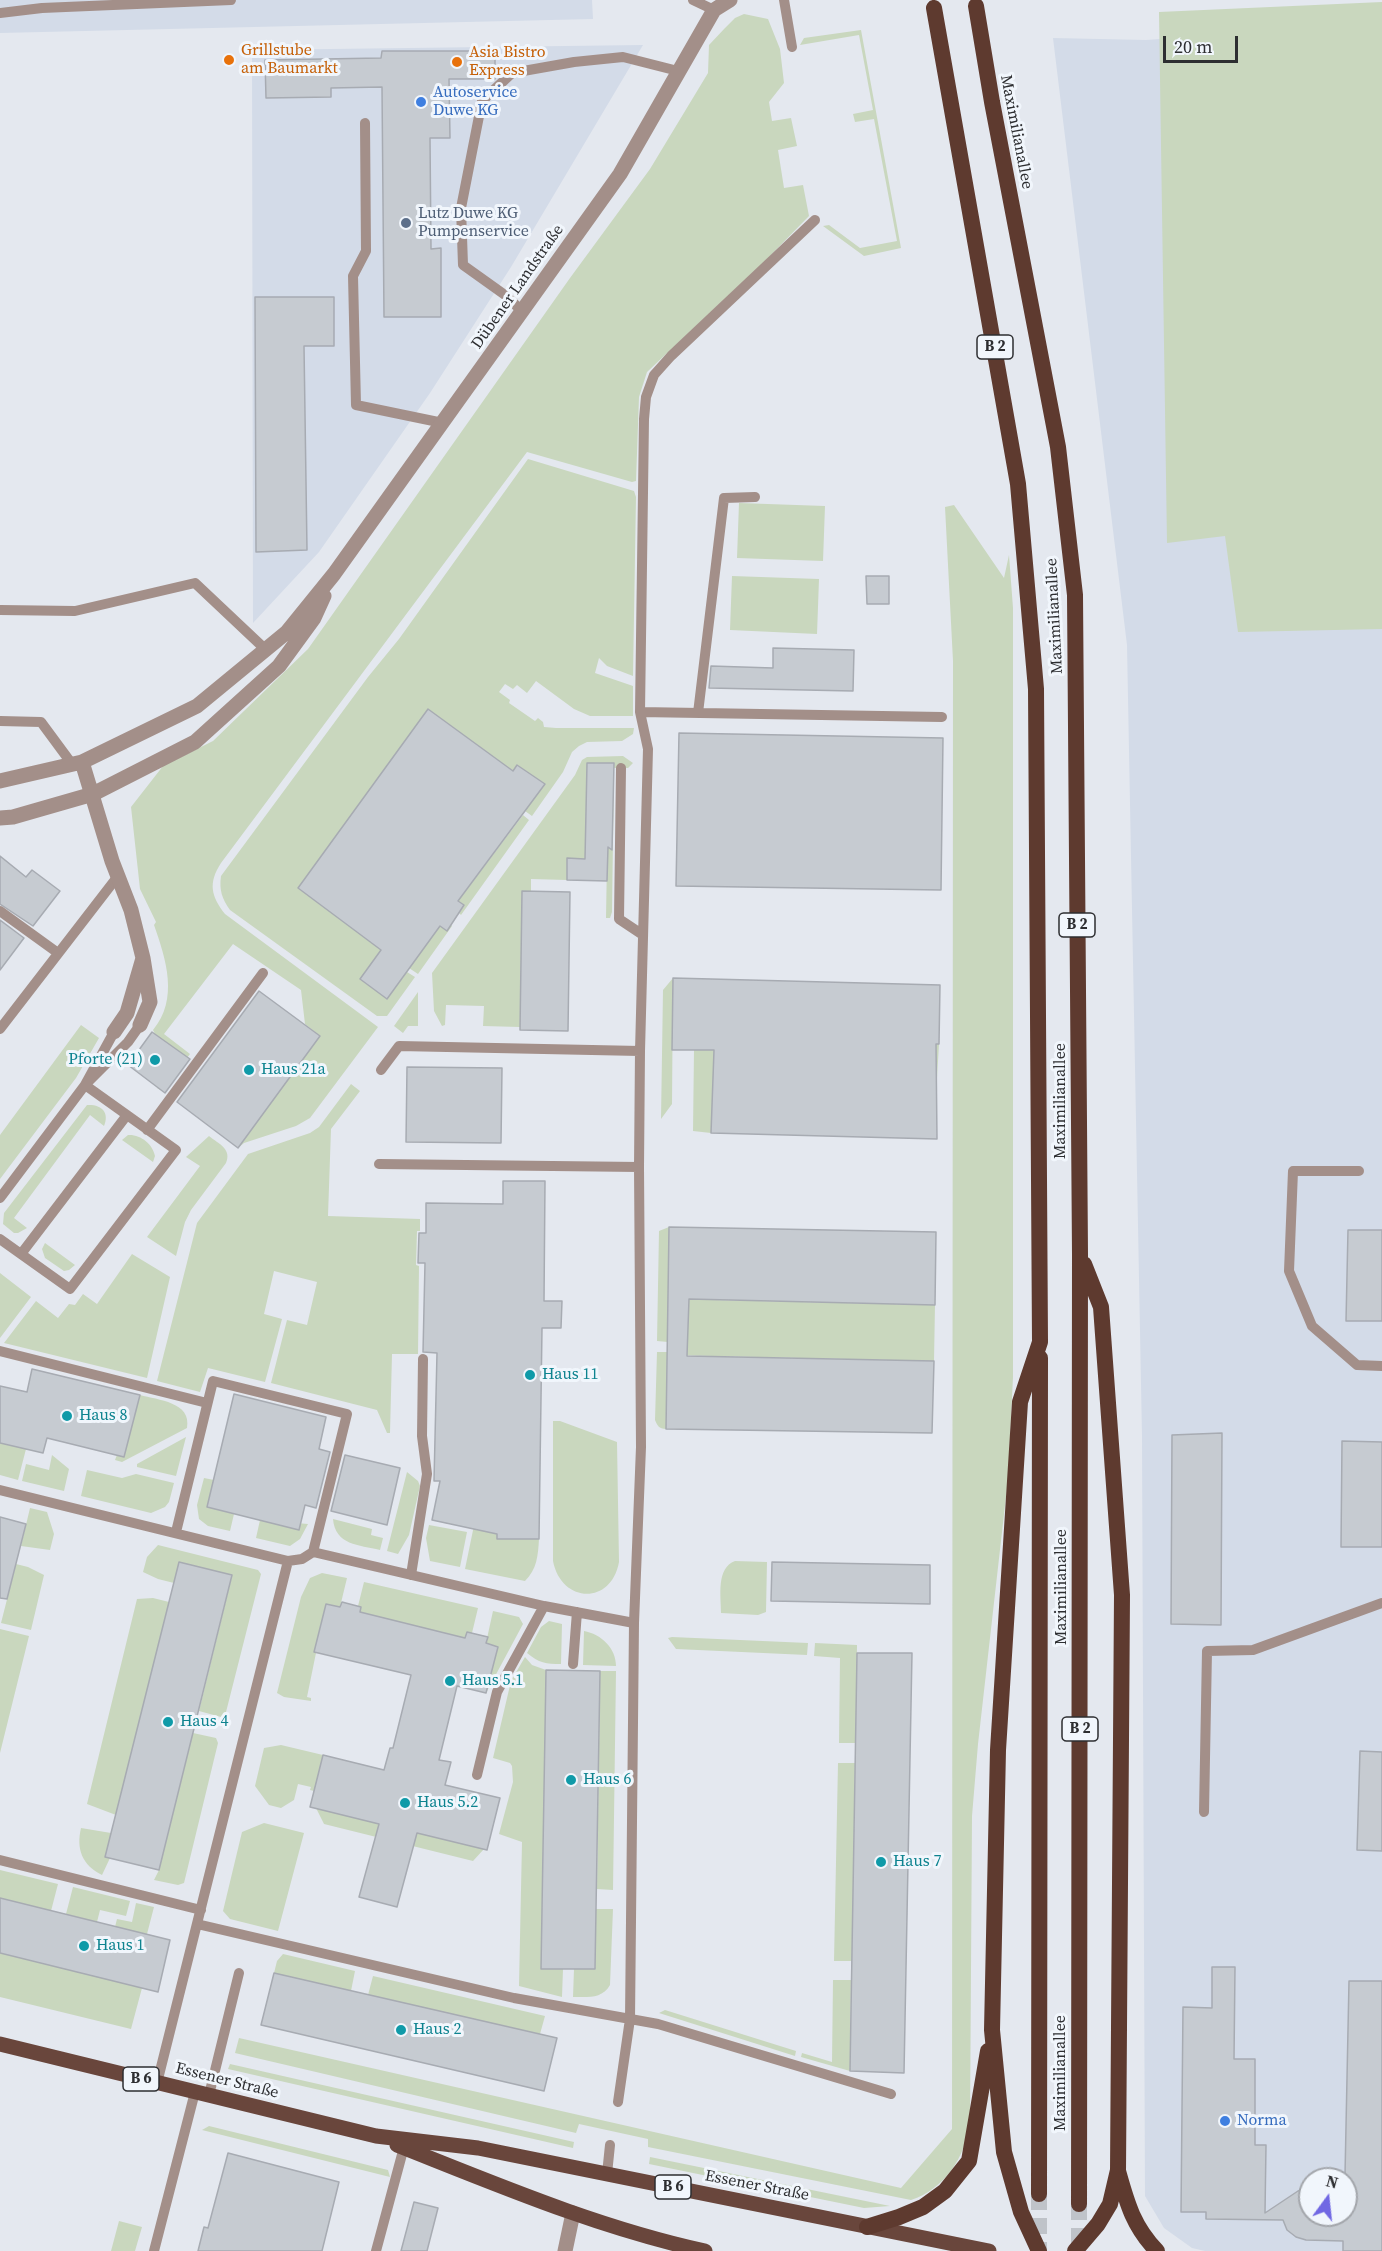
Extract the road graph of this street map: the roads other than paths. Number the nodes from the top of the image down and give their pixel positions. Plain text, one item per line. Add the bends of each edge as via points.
1 (231, 0) edge
2 (693, 0) edge
3 (730, 0) edge
4 (784, 0) edge
5 (976, 6) dead end
6 (934, 8) dead end
7 (714, 10) junction
8 (0, 13) edge
9 (792, 46) dead end
10 (678, 71) junction
11 (366, 123) dead end
12 (815, 220) dead end
13 (523, 312) junction
14 (443, 423) junction
15 (755, 497) dead end
16 (334, 574) junction
17 (0, 610) edge
18 (265, 649) junction
19 (640, 712) junction
20 (698, 713) junction
21 (942, 717) dead end
22 (0, 721) edge
23 (77, 763) junction
24 (621, 768) dead end
25 (0, 781) edge
26 (93, 794) junction
27 (0, 818) edge
28 (118, 876) junction
29 (0, 911) edge
30 (643, 936) junction
31 (58, 953) junction
32 (143, 958) junction
33 (263, 973) dead end
34 (140, 1025) joint
35 (0, 1029) edge
36 (114, 1032) joint
37 (640, 1051) junction
38 (381, 1070) dead end
39 (85, 1085) junction
40 (127, 1115) junction
41 (147, 1130) junction
42 (379, 1164) dead end
43 (639, 1167) junction
44 (1359, 1171) dead end
45 (0, 1198) edge
46 (0, 1239) edge
47 (21, 1254) junction
48 (1080, 1254) junction
49 (1040, 1342) junction
50 (0, 1351) edge
51 (423, 1359) dead end
52 (1382, 1366) edge
53 (207, 1403) junction
54 (0, 1490) edge
55 (176, 1532) junction
56 (313, 1552) junction
57 (288, 1561) junction
58 (411, 1575) junction
59 (1382, 1603) edge
60 (544, 1606) junction
61 (577, 1612) junction
62 (634, 1623) junction
63 (573, 1664) dead end
64 (477, 1775) dead end
65 (1204, 1812) dead end
66 (0, 1860) edge
67 (201, 1910) junction
68 (197, 1924) junction
69 (239, 1972) dead end
70 (630, 2019) junction
71 (992, 2030) junction
72 (0, 2044) edge
73 (157, 2083) junction
74 (202, 2094) junction
75 (891, 2094) dead end
76 (618, 2102) dead end
77 (376, 2136) junction
78 (610, 2145) dead end
79 (404, 2147) junction
80 (1118, 2170) junction
81 (607, 2174) junction
82 (1039, 2194) tunnel mouth
83 (1078, 2204) tunnel mouth
84 (573, 2213) junction
85 (867, 2227) junction
86 (154, 2251) edge
87 (376, 2251) edge
88 (565, 2251) edge
89 (705, 2251) edge
90 (989, 2251) edge
91 (1039, 2251) edge
92 (1075, 2251) edge
93 (1157, 2251) edge

1 - 8 lane
2 - 7 lane
3 - 7 street
4 - 9 lane
5 - 48 highway, Maximilianallee / B 2 via 1058,447 1075,595
6 - 49 highway, B 2 via 1018,484 1036,689
7 - 10 street, Dübener Landstraße
10 - 13 street, Dübener Landstraße via 620,174
10 - 13 lane via 623,57 574,62 512,74 482,101 461,208 463,265
11 - 14 lane via 366,251 353,276 356,405
12 - 19 lane via 654,375 644,419
13 - 14 street, Dübener Landstraße
14 - 16 street, Dübener Landstraße
15 - 20 lane via 724,498
16 - 18 street, Dübener Landstraße via 287,632
16 - 26 street, Dübener Landstraße via 314,618 279,666 195,742
17 - 18 lane via 75,611 195,583
18 - 23 street, Dübener Landstraße via 197,706
19 - 20 lane
19 - 30 lane via 648,749
20 - 21 lane
22 - 23 lane via 41,722
23 - 25 street, Dübener Landstraße
23 - 26 street
24 - 30 lane via 619,919
26 - 27 street, Dübener Landstraße
26 - 28 street
28 - 31 lane
28 - 32 street
29 - 31 lane
30 - 37 lane
31 - 35 lane
32 - 34 street via 150,1002
32 - 36 street via 127,1013
33 - 41 lane
34 - 39 lane
36 - 39 lane
37 - 38 lane via 399,1046
37 - 43 lane
39 - 40 lane
39 - 45 lane
40 - 41 lane
40 - 47 lane
41 - 47 lane via 176,1150 70,1289
42 - 43 lane
43 - 62 lane via 641,1447
44 - 52 lane via 1293,1171 1289,1271 1312,1326 1357,1365
46 - 47 lane
48 - 80 highway via 1101,1307 1122,1595
48 - 83 highway, Maximilianallee / B 2
49 - 71 highway via 1019,1414 998,1750
49 - 82 highway, Maximilianallee / B 2
50 - 53 lane
51 - 58 lane via 422,1436 427,1474
53 - 55 lane
53 - 56 lane via 213,1381 347,1414
54 - 55 lane
55 - 57 lane
56 - 57 lane
56 - 58 lane
57 - 67 lane
58 - 60 lane
59 - 65 lane via 1253,1650 1208,1652
60 - 61 lane
60 - 64 lane via 497,1692
61 - 62 lane
61 - 63 lane
62 - 70 lane
66 - 67 lane
67 - 68 lane
68 - 70 lane via 513,1998
68 - 73 lane
69 - 74 lane
70 - 75 lane
70 - 76 lane
71 - 85 highway via 969,2161 945,2191 923,2207
71 - 91 highway via 1004,2152 1021,2212
72 - 73 main road, Essener Straße / B 6
73 - 74 main road, Essener Straße / B 6
74 - 77 main road, Essener Straße / B 6
74 - 86 lane
77 - 79 main road, Essener Straße / B 6
77 - 81 main road, Essener Straße / B 6 via 478,2148
78 - 81 lane
79 - 84 main road, Essener Straße / B 6
79 - 87 lane
80 - 92 highway via 1110,2204
80 - 93 highway via 1130,2213
81 - 85 main road, Essener Straße / B 6
84 - 88 street
84 - 89 main road, Essener Straße / B 6
85 - 90 main road, Essener Straße / B 6

